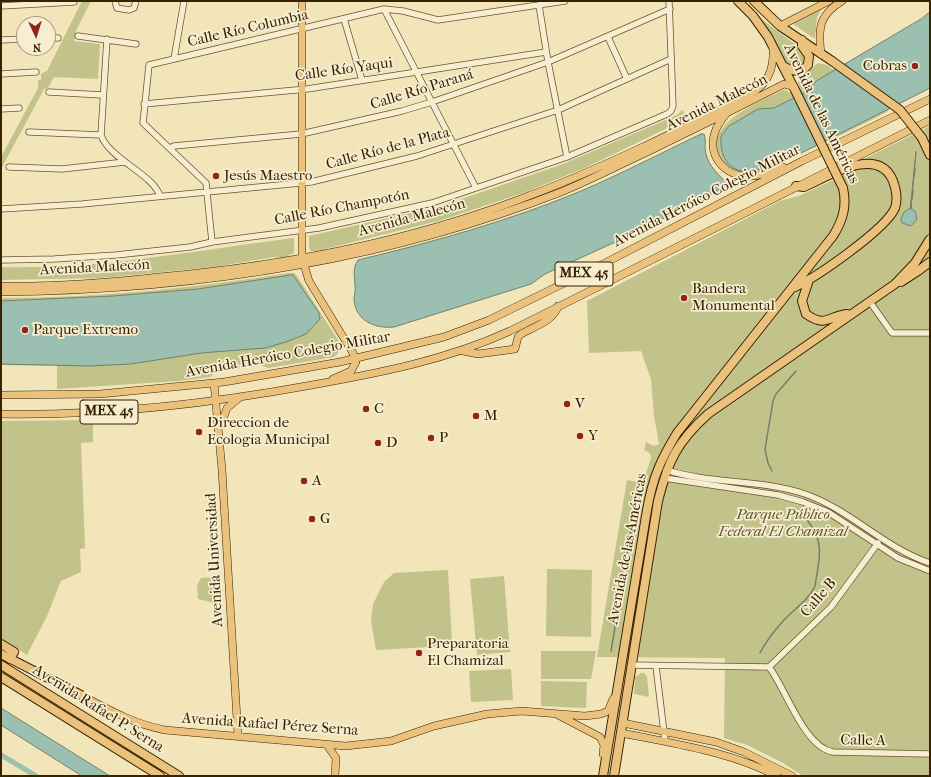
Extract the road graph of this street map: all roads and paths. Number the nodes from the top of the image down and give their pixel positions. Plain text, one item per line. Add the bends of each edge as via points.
1 (115, 1) edge
2 (136, 1) edge
3 (184, 1) edge
4 (302, 1) edge
5 (565, 1) edge
6 (669, 1) edge
7 (738, 1) edge
8 (754, 1) edge
9 (829, 1) edge
10 (841, 1) edge
11 (74, 2) dead end
12 (16, 3) edge
13 (539, 5) junction
14 (1, 6) edge
15 (384, 9) junction
16 (670, 9) junction
17 (766, 13) junction
18 (753, 16) junction
19 (344, 18) junction
20 (780, 26) junction
21 (302, 29) junction
22 (78, 36) dead end
23 (608, 37) junction
24 (16, 39) edge
25 (1, 40) edge
26 (107, 40) junction
27 (802, 40) junction
28 (136, 44) dead end
29 (773, 46) junction
30 (546, 52) junction
31 (821, 54) junction
32 (671, 58) junction
33 (174, 59) junction
34 (548, 62) junction
35 (808, 65) junction
36 (783, 66) junction
37 (36, 72) dead end
38 (415, 72) junction
39 (1, 74) edge
40 (627, 79) junction
41 (362, 80) junction
42 (795, 88) junction
43 (301, 89) junction
44 (49, 92) dead end
45 (102, 95) junction
46 (930, 99) edge
47 (432, 102) junction
48 (144, 104) junction
49 (19, 108) dead end
50 (1, 109) edge
51 (558, 110) junction
52 (726, 114) junction
53 (930, 120) edge
54 (29, 132) dead end
55 (301, 134) junction
56 (101, 135) junction
57 (454, 144) junction
58 (170, 148) junction
59 (930, 155) edge
60 (567, 157) junction
61 (802, 161) junction
62 (125, 162) junction
63 (9, 167) dead end
64 (301, 184) junction
65 (796, 186) junction
66 (476, 188) junction
67 (207, 191) junction
68 (160, 196) junction
69 (1, 209) edge
70 (301, 231) junction
71 (930, 239) edge
72 (212, 242) junction
73 (821, 252) junction
74 (302, 258) junction
75 (1, 260) edge
76 (930, 262) edge
77 (303, 266) junction
78 (808, 281) junction
79 (894, 284) junction
80 (1, 286) edge
81 (794, 287) junction
82 (1, 292) edge
83 (870, 302) junction
84 (558, 306) junction
85 (852, 313) junction
86 (930, 333) edge
87 (463, 351) junction
88 (355, 359) junction
89 (328, 382) junction
90 (214, 383) junction
91 (1, 395) edge
92 (239, 398) junction
93 (217, 401) junction
94 (1, 414) edge
95 (219, 424) junction
96 (666, 470) junction
97 (664, 478) junction
98 (881, 539) junction
99 (876, 545) junction
100 (930, 563) edge
101 (930, 571) edge
102 (631, 608) junction
103 (1, 644) edge
104 (1, 654) edge
105 (10, 659) junction
106 (621, 664) junction
107 (1, 665) edge
108 (631, 665) junction
109 (656, 666) junction
110 (769, 667) junction
111 (1, 677) edge
112 (81, 695) joint
113 (557, 714) junction
114 (623, 723) junction
115 (664, 731) junction
116 (622, 733) junction
117 (238, 736) junction
118 (665, 742) junction
119 (327, 745) junction
120 (930, 754) edge
121 (616, 767) junction
122 (160, 776) edge
123 (179, 776) edge
124 (335, 776) edge
125 (602, 776) edge
126 (614, 776) edge
127 (617, 776) edge
128 (777, 776) edge
129 (792, 776) edge

1 - 2 street via 117,8 129,10 134,8
3 - 33 street
4 - 21 main road
5 - 13 street, Calle Río Columbia
6 - 16 street
7 - 18 highway, Avenida de las Américas
8 - 17 highway, Avenida de las Américas
9 - 20 main road
10 - 31 main road via 829,10 820,25
11 - 12 street
12 - 14 street
13 - 15 street, Calle Río Columbia via 438,20
13 - 30 street
15 - 19 street, Calle Río Columbia
15 - 38 street
16 - 23 street, Calle Río Paraná
16 - 32 street
17 - 18 highway
17 - 20 highway, Avenida de las Américas
18 - 29 highway, Avenida de las Américas
19 - 21 street, Calle Río Columbia
19 - 41 street
20 - 27 highway, Avenida de las Américas
21 - 33 street, Calle Río Columbia
21 - 43 main road
22 - 26 street
23 - 34 street, Calle Río Paraná
23 - 40 street
24 - 25 street
26 - 28 street
26 - 45 street
27 - 31 highway, Avenida de las Américas
27 - 35 highway via 802,46 809,56
29 - 36 highway, Avenida de las Américas
29 - 74 main road, Avenida Malecón via 771,72 760,88 581,175 512,202 438,226 380,242
30 - 34 street
30 - 38 street, Calle Río Yaqui
31 - 35 highway
31 - 59 highway, Avenida de las Américas, bridge via 900,110 922,138
32 - 40 street, Calle Río de la Plata
32 - 60 street, Calle Río Champotón via 671,111
33 - 48 street, Calle Río Columbia via 149,66
34 - 47 street, Calle Río Paraná
34 - 51 street
35 - 36 highway via 804,70 796,72
36 - 42 highway, Avenida de las Américas
37 - 39 street
38 - 41 street, Calle Río Yaqui
38 - 47 street
40 - 51 street, Calle Río de la Plata
41 - 43 street, Calle Río Yaqui
42 - 52 main road, Avenida Malecón via 784,84
42 - 73 highway, Avenida de las Américas, bridge via 843,188 845,204 842,220
43 - 48 street, Calle Río Yaqui
43 - 55 main road
44 - 45 street
45 - 56 street
46 - 61 main road, Avenida Heróico Colegio Militar / MEX 45
47 - 55 street, Calle Río Paraná
47 - 57 street
48 - 58 street via 143,123
49 - 50 street
51 - 57 street, Calle Río de la Plata
51 - 60 street
52 - 61 main road via 715,131 713,145 719,162 726,171 740,176 753,176
52 - 77 main road, Avenida Malecón via 581,183 526,205 414,241
53 - 65 main road, Avenida Heróico Colegio Militar / MEX 45
54 - 56 street
55 - 58 street, Calle Río Paraná
55 - 64 main road
56 - 62 street via 105,144
57 - 64 street, Calle Río de la Plata
57 - 66 street
58 - 67 street via 206,182
60 - 66 street, Calle Río Champotón
61 - 88 main road, Avenida Heróico Colegio Militar / MEX 45 via 605,263 465,330
62 - 63 street via 62,169
62 - 68 street via 151,184
64 - 67 street, Calle Río de la Plata
64 - 70 main road
65 - 78 highway via 804,187 850,167 868,163 885,170 892,178 896,189 895,207 883,223 832,265
65 - 84 main road, Avenida Heróico Colegio Militar / MEX 45
66 - 70 street, Calle Río Champotón via 432,203
67 - 68 street, Calle Río de la Plata
67 - 72 street
68 - 69 street, Calle Río de la Plata
70 - 72 street, Calle Río Champotón
70 - 74 main road
71 - 79 highway, Avenida de las Américas via 915,263
72 - 75 street, Calle Río Champotón via 190,247 116,255
73 - 78 highway
73 - 81 highway, Avenida de las Américas
74 - 77 main road
74 - 80 main road, Avenida Malecón via 200,274 136,280
76 - 79 highway via 908,278
77 - 82 main road, Avenida Malecón via 130,287
77 - 88 main road via 309,281
78 - 81 highway
78 - 85 highway via 802,301 806,314 826,321 841,314
79 - 83 highway, Avenida de las Américas
81 - 102 highway, Avenida de las Américas via 677,433 659,464 648,504
83 - 85 highway, Avenida de las Américas
83 - 86 street via 890,331 895,334
84 - 87 main road, Avenida Heróico Colegio Militar / MEX 45
84 - 87 main road via 551,317 518,337 515,349 478,354
85 - 96 highway, Avenida de las Américas via 708,414 686,436
87 - 89 main road, Avenida Heróico Colegio Militar / MEX 45
88 - 89 main road via 351,371
88 - 90 main road, Avenida Heróico Colegio Militar / MEX 45
89 - 92 main road, Avenida Heróico Colegio Militar / MEX 45
90 - 91 main road, Avenida Heróico Colegio Militar / MEX 45 via 100,394
90 - 93 main road, Avenida Universidad
92 - 93 main road, Avenida Heróico Colegio Militar / MEX 45
92 - 95 main road via 227,408
93 - 94 main road, Avenida Heróico Colegio Militar / MEX 45 via 101,412
93 - 95 main road, Avenida Universidad
95 - 117 main road, Avenida Universidad
96 - 97 highway, Avenida de las Américas
96 - 98 street via 804,494 830,504
97 - 99 street via 778,495 803,502 828,512
97 - 108 highway, Avenida de las Américas
98 - 99 street, Calle B
98 - 100 street via 907,554
99 - 101 street
99 - 110 street, Calle B via 831,607
102 - 106 highway, Avenida de las Américas
102 - 108 highway via 631,631 626,658
103 - 105 highway via 14,652
104 - 105 highway
105 - 112 highway
106 - 113 main road, Avenida Rafael Pérez Serna via 608,711 586,716
106 - 125 highway, Avenida de las Américas
107 - 123 highway, Avenida Rafael P. Serna
108 - 109 street
108 - 114 highway, Avenida de las Américas
109 - 110 street
109 - 115 street
110 - 120 street, Calle A via 808,734 824,749 833,752
111 - 122 highway, Avenida Rafael P. Serna
112 - 117 main road, Avenida Rafael Pérez Serna via 146,727
113 - 119 main road, Avenida Rafael Pérez Serna via 522,711 487,714 434,726 391,741 362,745
113 - 125 main road via 597,734 602,740
114 - 115 main road
114 - 116 highway, Avenida de las Américas
115 - 118 street
115 - 129 main road via 697,737 744,752
116 - 118 main road
116 - 121 highway, Avenida de las Américas
117 - 119 main road, Avenida Rafael Pérez Serna
118 - 128 main road via 730,757
119 - 124 main road via 336,758
121 - 126 highway
121 - 127 highway

